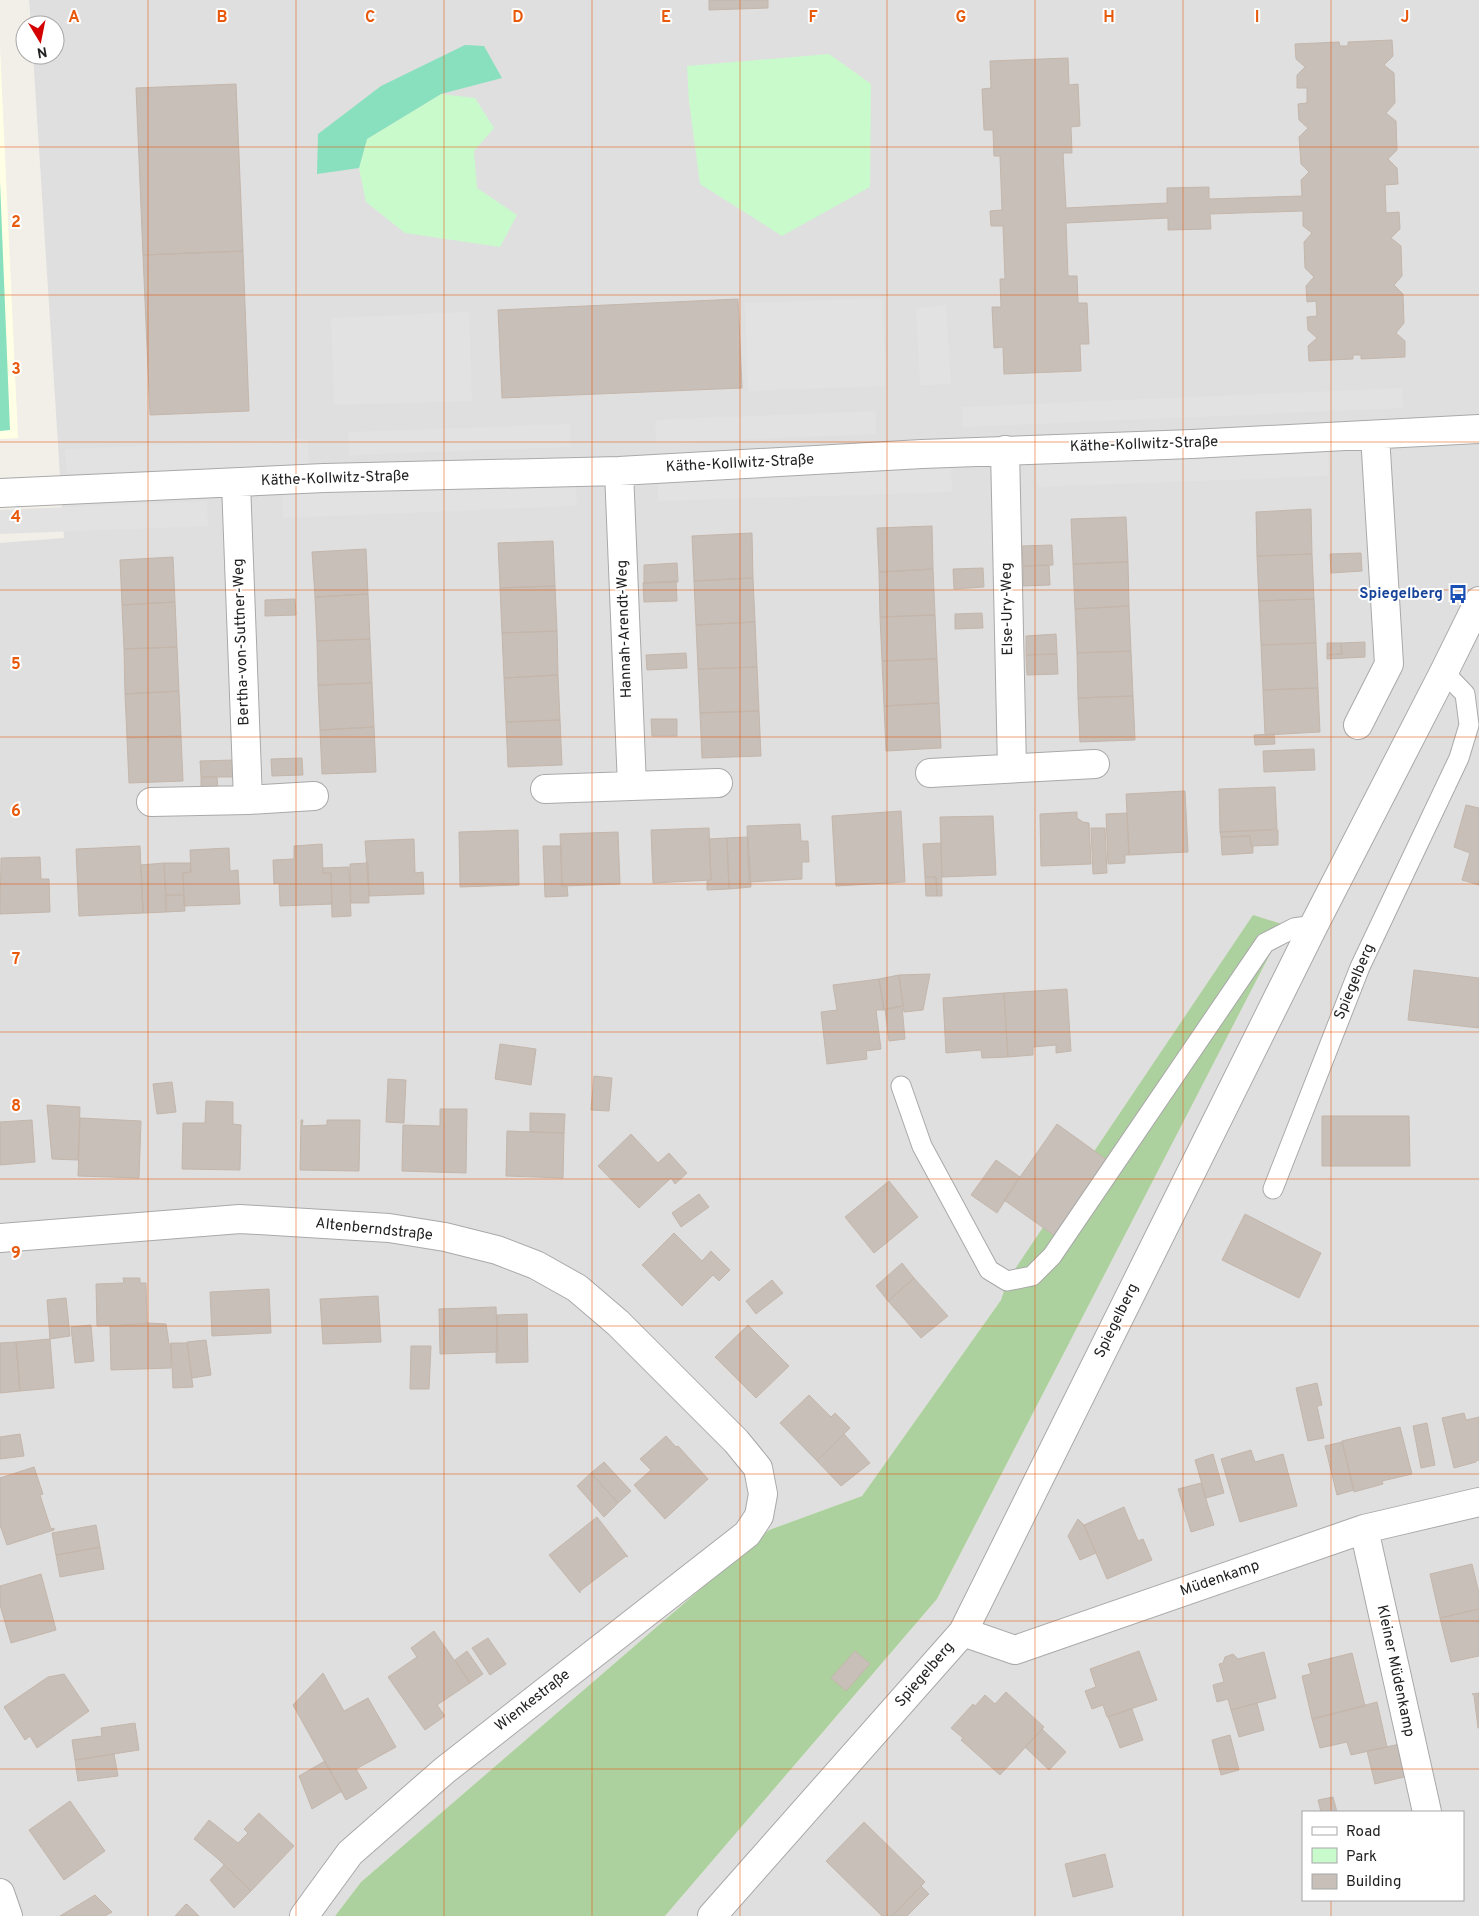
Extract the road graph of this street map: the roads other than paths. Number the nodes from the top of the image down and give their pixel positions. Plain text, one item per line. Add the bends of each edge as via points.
1 (1479, 429) edge
2 (1375, 435) junction
3 (1005, 450) junction
4 (619, 471) junction
5 (236, 483) junction
6 (0, 493) edge
7 (1479, 601) edge
8 (1444, 672) junction
9 (1358, 725) dead end
10 (1095, 764) dead end
11 (1012, 768) junction
12 (930, 773) dead end
13 (718, 783) dead end
14 (632, 786) junction
15 (545, 789) dead end
16 (314, 796) dead end
17 (248, 800) junction
18 (151, 802) dead end
19 (1314, 926) junction
20 (901, 1086) dead end
21 (1273, 1189) dead end
22 (0, 1238) edge
23 (763, 1494) joint
24 (1479, 1502) edge
25 (1364, 1530) junction
26 (963, 1632) junction
27 (1426, 1811) edge
28 (0, 1893) edge
29 (8, 1916) edge
30 (304, 1916) edge
31 (712, 1916) edge

1 - 2 street, Käthe-Kollwitz-Straße
2 - 3 street, Käthe-Kollwitz-Straße
2 - 9 street via 1389,664
3 - 4 street, Käthe-Kollwitz-Straße
3 - 11 street, Else-Ury-Weg
4 - 5 street, Käthe-Kollwitz-Straße
4 - 14 street, Hannah-Arendt-Weg
5 - 6 street, Käthe-Kollwitz-Straße
5 - 17 street, Bertha-von-Suttner-Weg
7 - 8 street, Spiegelberg
8 - 19 street, Spiegelberg
8 - 21 lane, Spiegelberg via 1465,694 1469,725 1459,758 1360,966
10 - 11 street
11 - 12 street
13 - 14 street
14 - 15 street
16 - 17 street
17 - 18 street
19 - 20 lane via 1294,928 1264,943 1052,1256 1032,1276 1007,1281 989,1270 922,1146
19 - 26 street, Spiegelberg
22 - 23 street, Altenberndstraße via 240,1219 389,1228 497,1250 536,1265 577,1288 618,1323 736,1441 758,1468
23 - 30 street, Wienkestraße via 758,1516 747,1534 445,1770 350,1853
24 - 25 street, Müdenkamp
25 - 26 street, Müdenkamp via 1015,1650
25 - 27 street, Kleiner Müdenkamp
26 - 31 street, Spiegelberg
28 - 29 street

